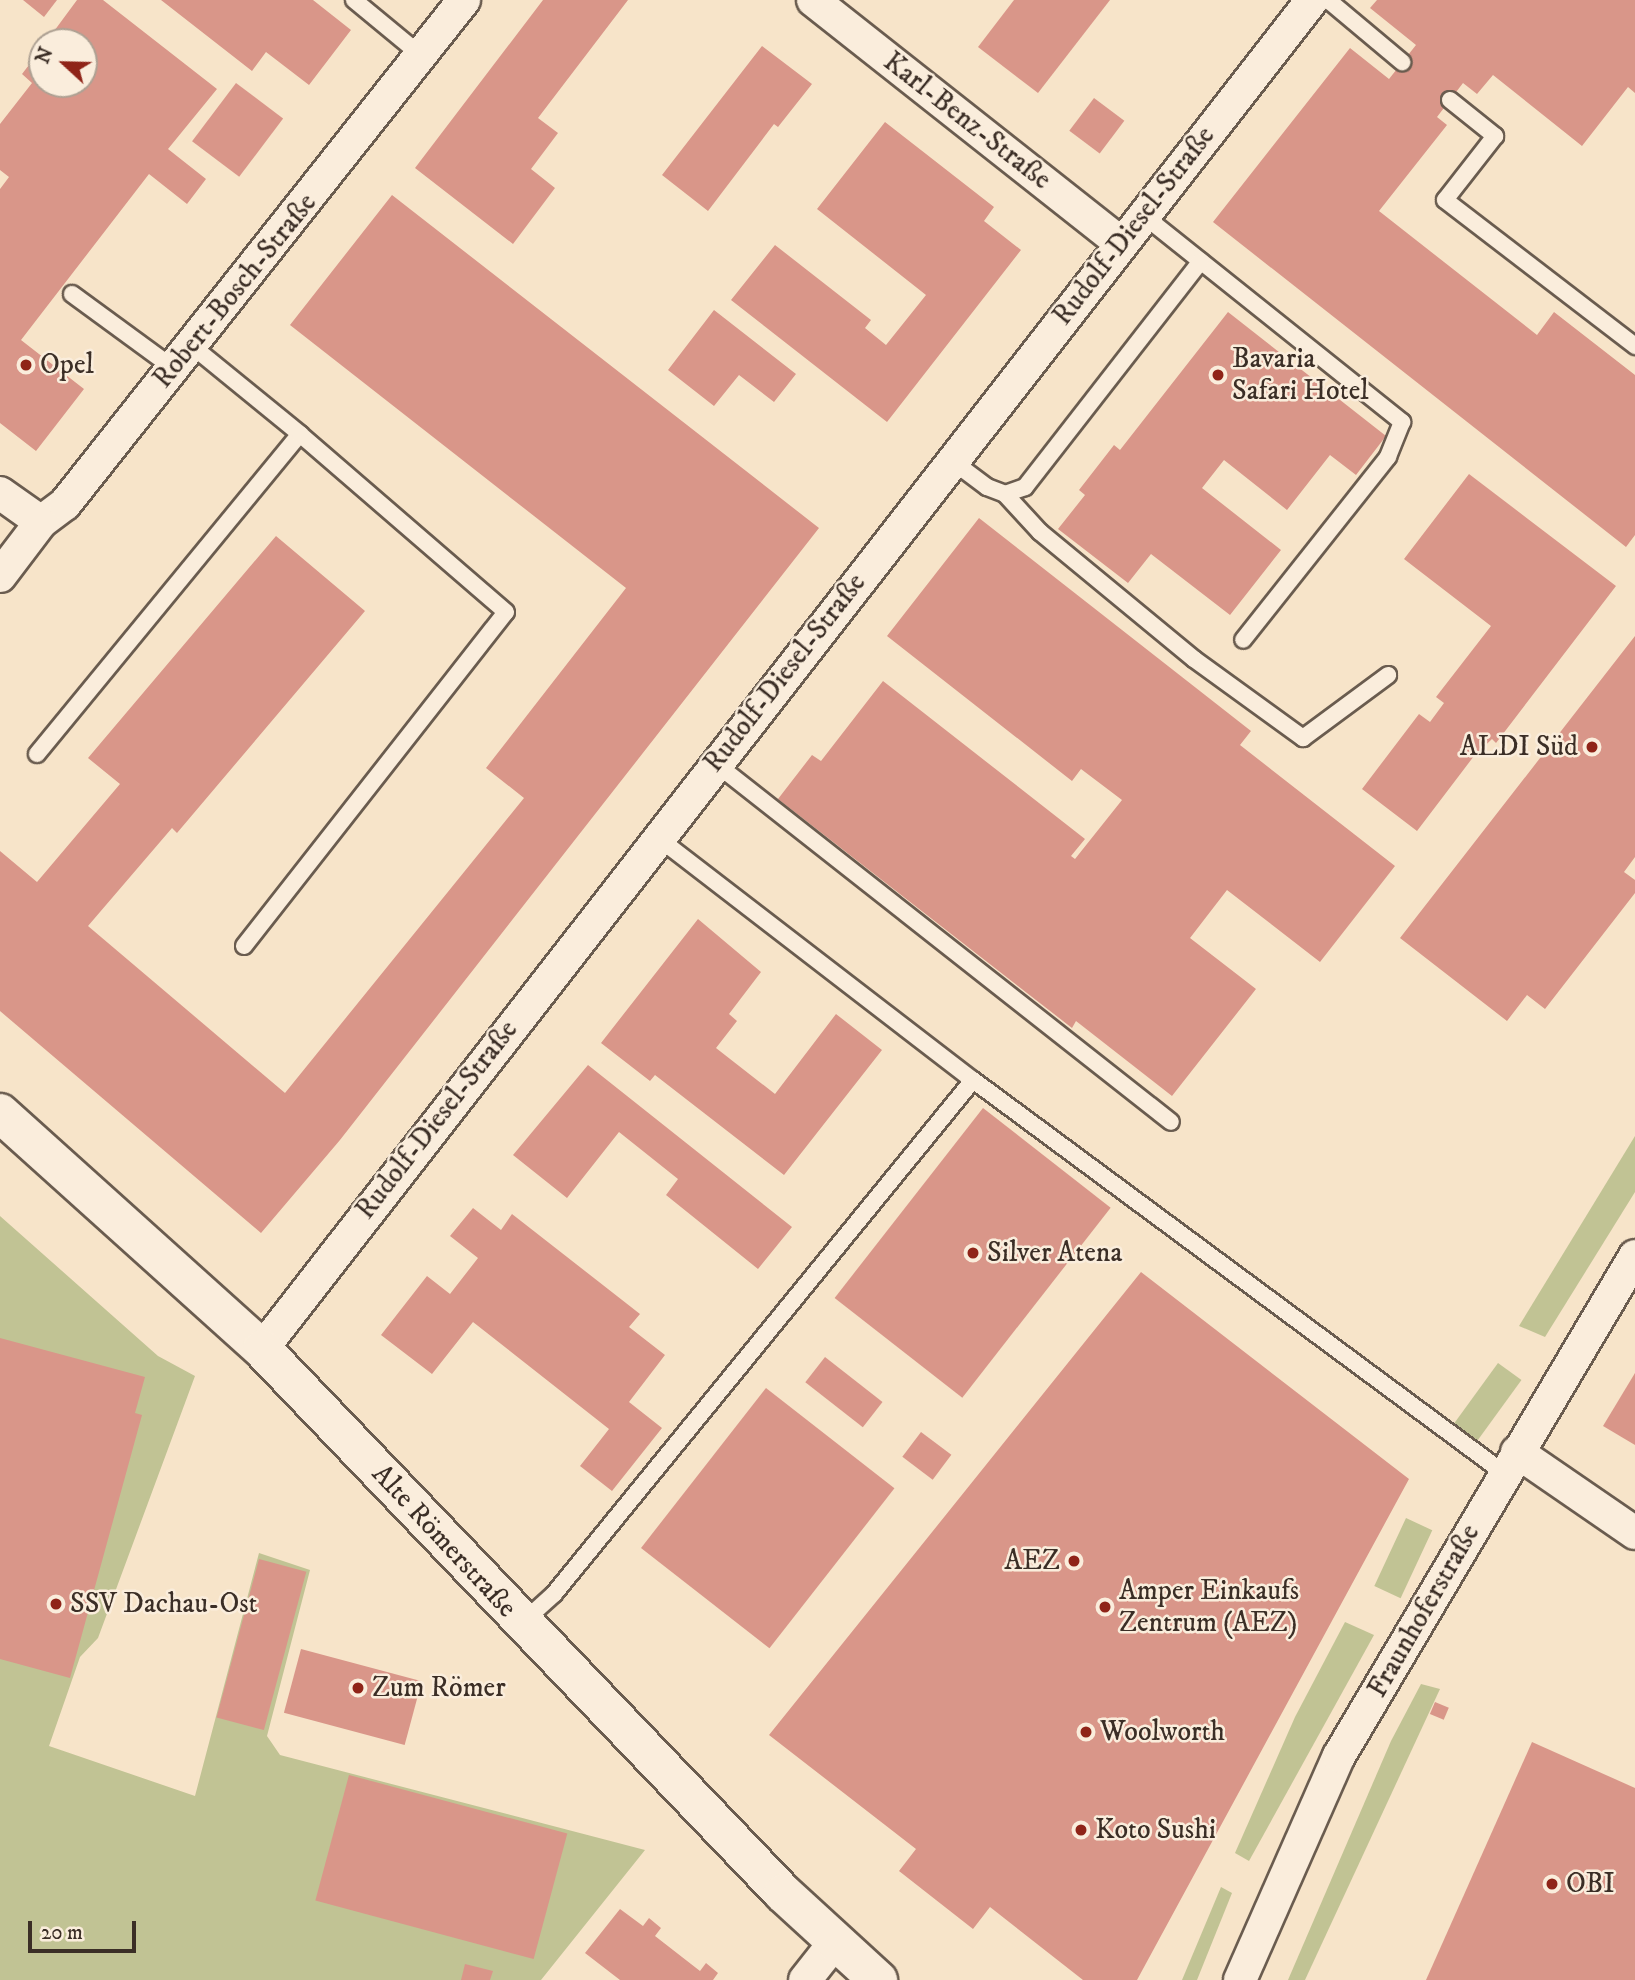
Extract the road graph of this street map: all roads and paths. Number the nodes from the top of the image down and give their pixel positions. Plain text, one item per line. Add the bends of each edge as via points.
1 (354, 0) edge
2 (464, 0) edge
3 (813, 0) edge
4 (1312, 0) edge
5 (1328, 0) edge
6 (422, 56) junction
7 (1402, 62) dead end
8 (1450, 100) dead end
9 (1143, 215) junction
10 (1121, 243) junction
11 (1201, 261) junction
12 (72, 293) dead end
13 (1635, 345) edge
14 (182, 357) junction
15 (300, 434) junction
16 (951, 460) junction
17 (0, 493) edge
18 (1005, 494) junction
19 (41, 522) junction
20 (0, 576) edge
21 (1243, 640) dead end
22 (1388, 675) dead end
23 (37, 754) dead end
24 (715, 763) junction
25 (657, 837) junction
26 (244, 946) dead end
27 (973, 1080) junction
28 (0, 1113) edge
29 (1171, 1122) dead end
30 (1635, 1256) edge
31 (262, 1349) junction
32 (1511, 1462) junction
33 (1635, 1533) edge
34 (522, 1624) junction
35 (835, 1942) junction
36 (805, 1980) edge
37 (878, 1980) edge
38 (1240, 1980) edge

1 - 6 lane
2 - 6 street, Robert-Bosch-Straße
3 - 10 street, Karl-Benz-Straße
4 - 9 street, Rudolf-Diesel-Straße
5 - 7 lane
6 - 14 street, Robert-Bosch-Straße
8 - 13 lane via 1495,136 1445,200
9 - 10 street, Rudolf-Diesel-Straße
9 - 11 lane
10 - 16 street, Rudolf-Diesel-Straße
11 - 18 lane via 1026,487
11 - 21 lane via 1402,422 1388,457
12 - 14 lane
14 - 15 lane
14 - 19 street, Robert-Bosch-Straße via 65,504
15 - 23 lane
15 - 26 lane via 506,612
16 - 18 lane via 987,487
16 - 24 street, Rudolf-Diesel-Straße
17 - 19 street
18 - 22 lane via 1040,532 1174,642 1303,738
19 - 20 street, Robert-Bosch-Straße
24 - 25 street, Rudolf-Diesel-Straße
24 - 29 lane
25 - 27 lane
25 - 31 street, Rudolf-Diesel-Straße
27 - 32 lane
27 - 34 lane via 554,1594
28 - 31 main road, Alte Römerstraße
30 - 32 street, Fraunhoferstraße
31 - 34 main road, Alte Römerstraße
32 - 33 street
32 - 38 street, Fraunhoferstraße via 1339,1756
34 - 35 main road, Alte Römerstraße
35 - 36 street
35 - 37 main road, Alte Römerstraße

